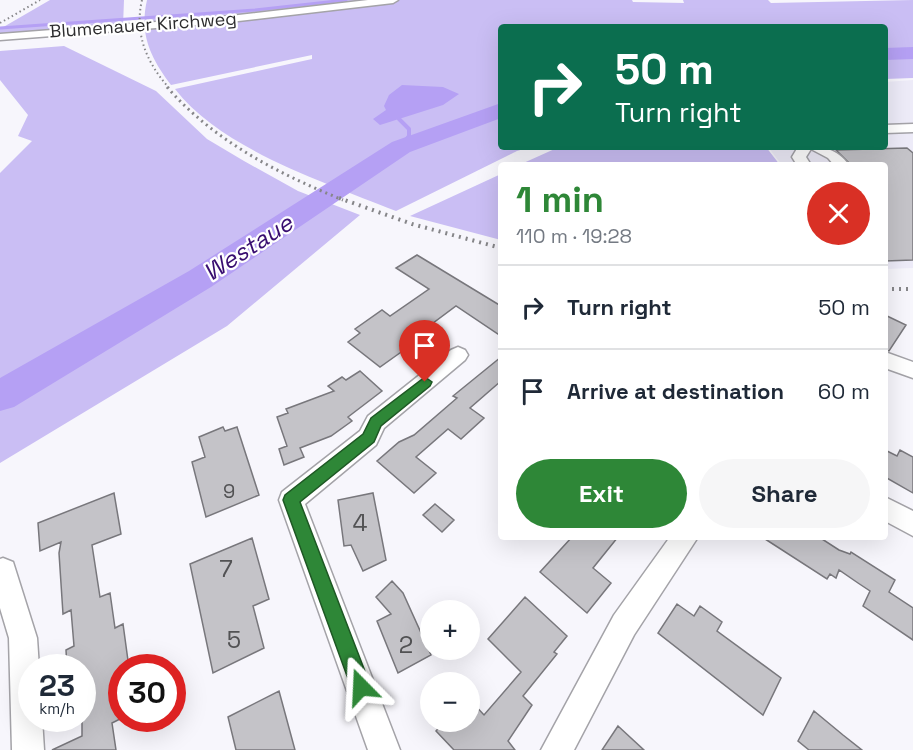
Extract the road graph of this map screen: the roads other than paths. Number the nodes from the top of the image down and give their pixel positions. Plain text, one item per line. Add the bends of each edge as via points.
1 (393, 0) edge
2 (0, 37) edge
3 (913, 128) edge
4 (888, 129) edge
5 (822, 150) edge
6 (839, 162) edge
7 (458, 355) dead end
8 (888, 361) edge
9 (913, 370) edge
10 (888, 510) edge
11 (913, 524) edge
12 (683, 540) edge
13 (3, 571) dead end
14 (28, 750) edge
15 (384, 750) edge
16 (557, 750) edge

1 - 2 street, Blumenauer Kirchweg via 210,21
3 - 4 street
5 - 6 street
7 - 15 street via 376,422 368,438 291,500
8 - 9 street
10 - 11 street
12 - 16 street via 624,625
13 - 14 street via 23,638

